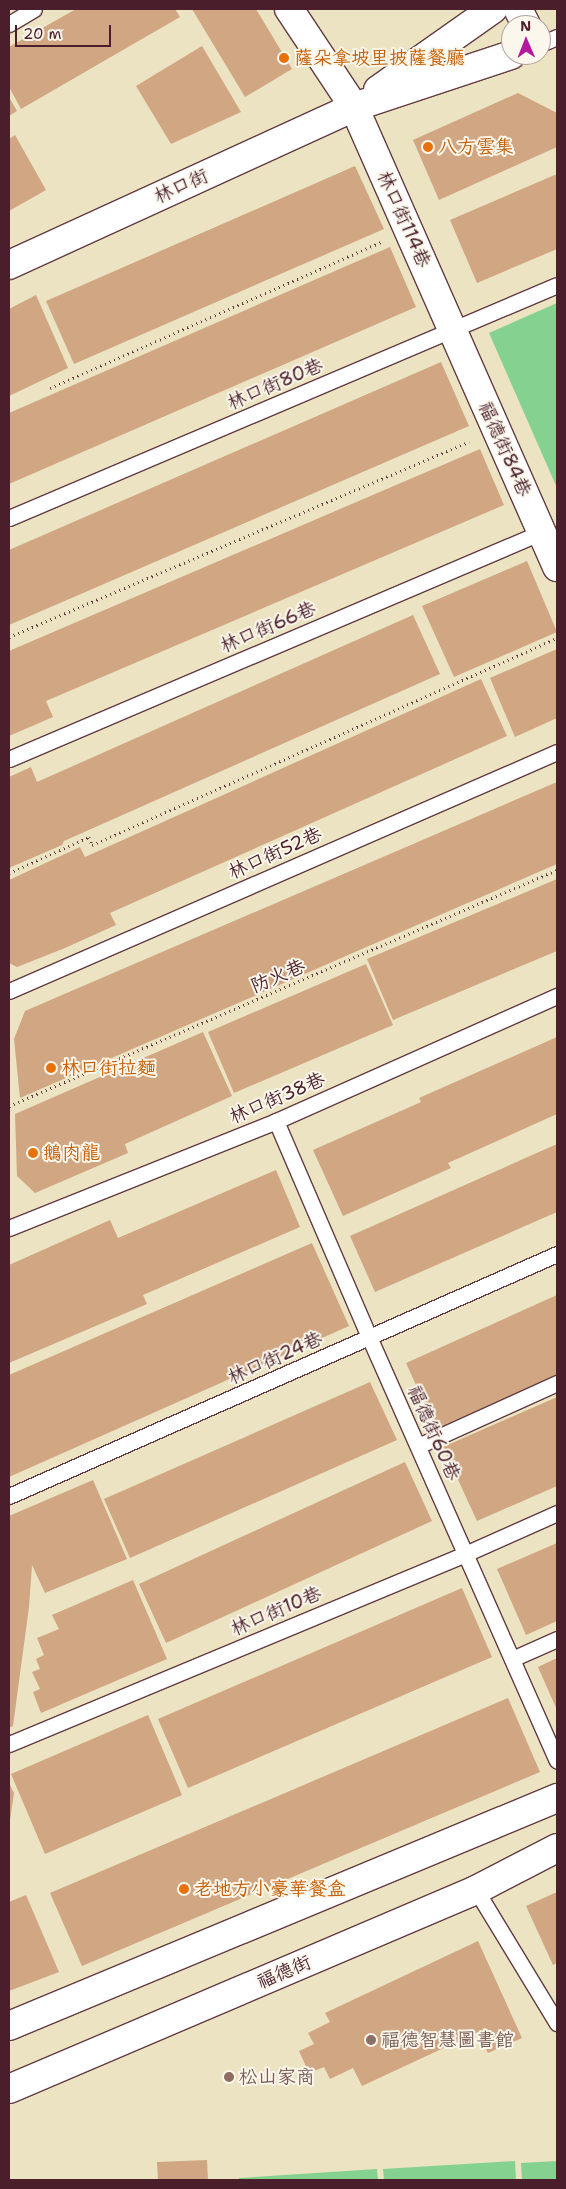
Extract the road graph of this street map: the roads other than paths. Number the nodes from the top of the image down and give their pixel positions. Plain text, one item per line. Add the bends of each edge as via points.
1 (34, 9) edge
2 (289, 9) edge
3 (493, 9) edge
4 (9, 24) edge
5 (501, 58) edge
6 (354, 107) junction
7 (9, 265) edge
8 (557, 285) edge
9 (453, 330) junction
10 (9, 518) edge
11 (542, 532) junction
12 (557, 567) edge
13 (557, 752) edge
14 (9, 759) edge
15 (9, 991) edge
16 (557, 996) edge
17 (276, 1121) junction
18 (9, 1228) edge
19 (557, 1254) edge
20 (370, 1338) junction
21 (557, 1383) edge
22 (418, 1446) junction
23 (9, 1496) edge
24 (557, 1513) edge
25 (465, 1554) junction
26 (557, 1639) edge
27 (512, 1659) junction
28 (9, 1744) edge
29 (557, 1760) edge
30 (557, 1798) edge
31 (557, 1848) edge
32 (476, 1890) junction
33 (557, 2023) edge
34 (9, 2026) edge
35 (9, 2089) edge

1 - 4 lane
2 - 6 street, 林口街114巷
3 - 6 street, 林口街
5 - 6 street, 林口街
6 - 7 street, 林口街
6 - 9 street, 林口街114巷
8 - 9 lane, 林口街80巷
9 - 10 lane, 林口街80巷
9 - 11 street, 福德街84巷
11 - 12 street, 福德街84巷
11 - 14 lane, 林口街66巷
13 - 15 lane, 林口街52巷
16 - 17 lane, 林口街38巷
17 - 18 lane, 林口街38巷
17 - 20 lane, 福德街60巷
19 - 20 lane, 林口街24巷
20 - 22 lane, 福德街60巷
20 - 23 lane, 林口街24巷
21 - 22 lane
22 - 25 lane, 福德街60巷
24 - 25 lane, 林口街10巷
25 - 27 lane, 福德街60巷
25 - 28 lane, 林口街10巷
26 - 27 lane
27 - 29 lane, 福德街60巷
30 - 34 street
31 - 32 street, 福德街
32 - 33 lane
32 - 35 street, 福德街

